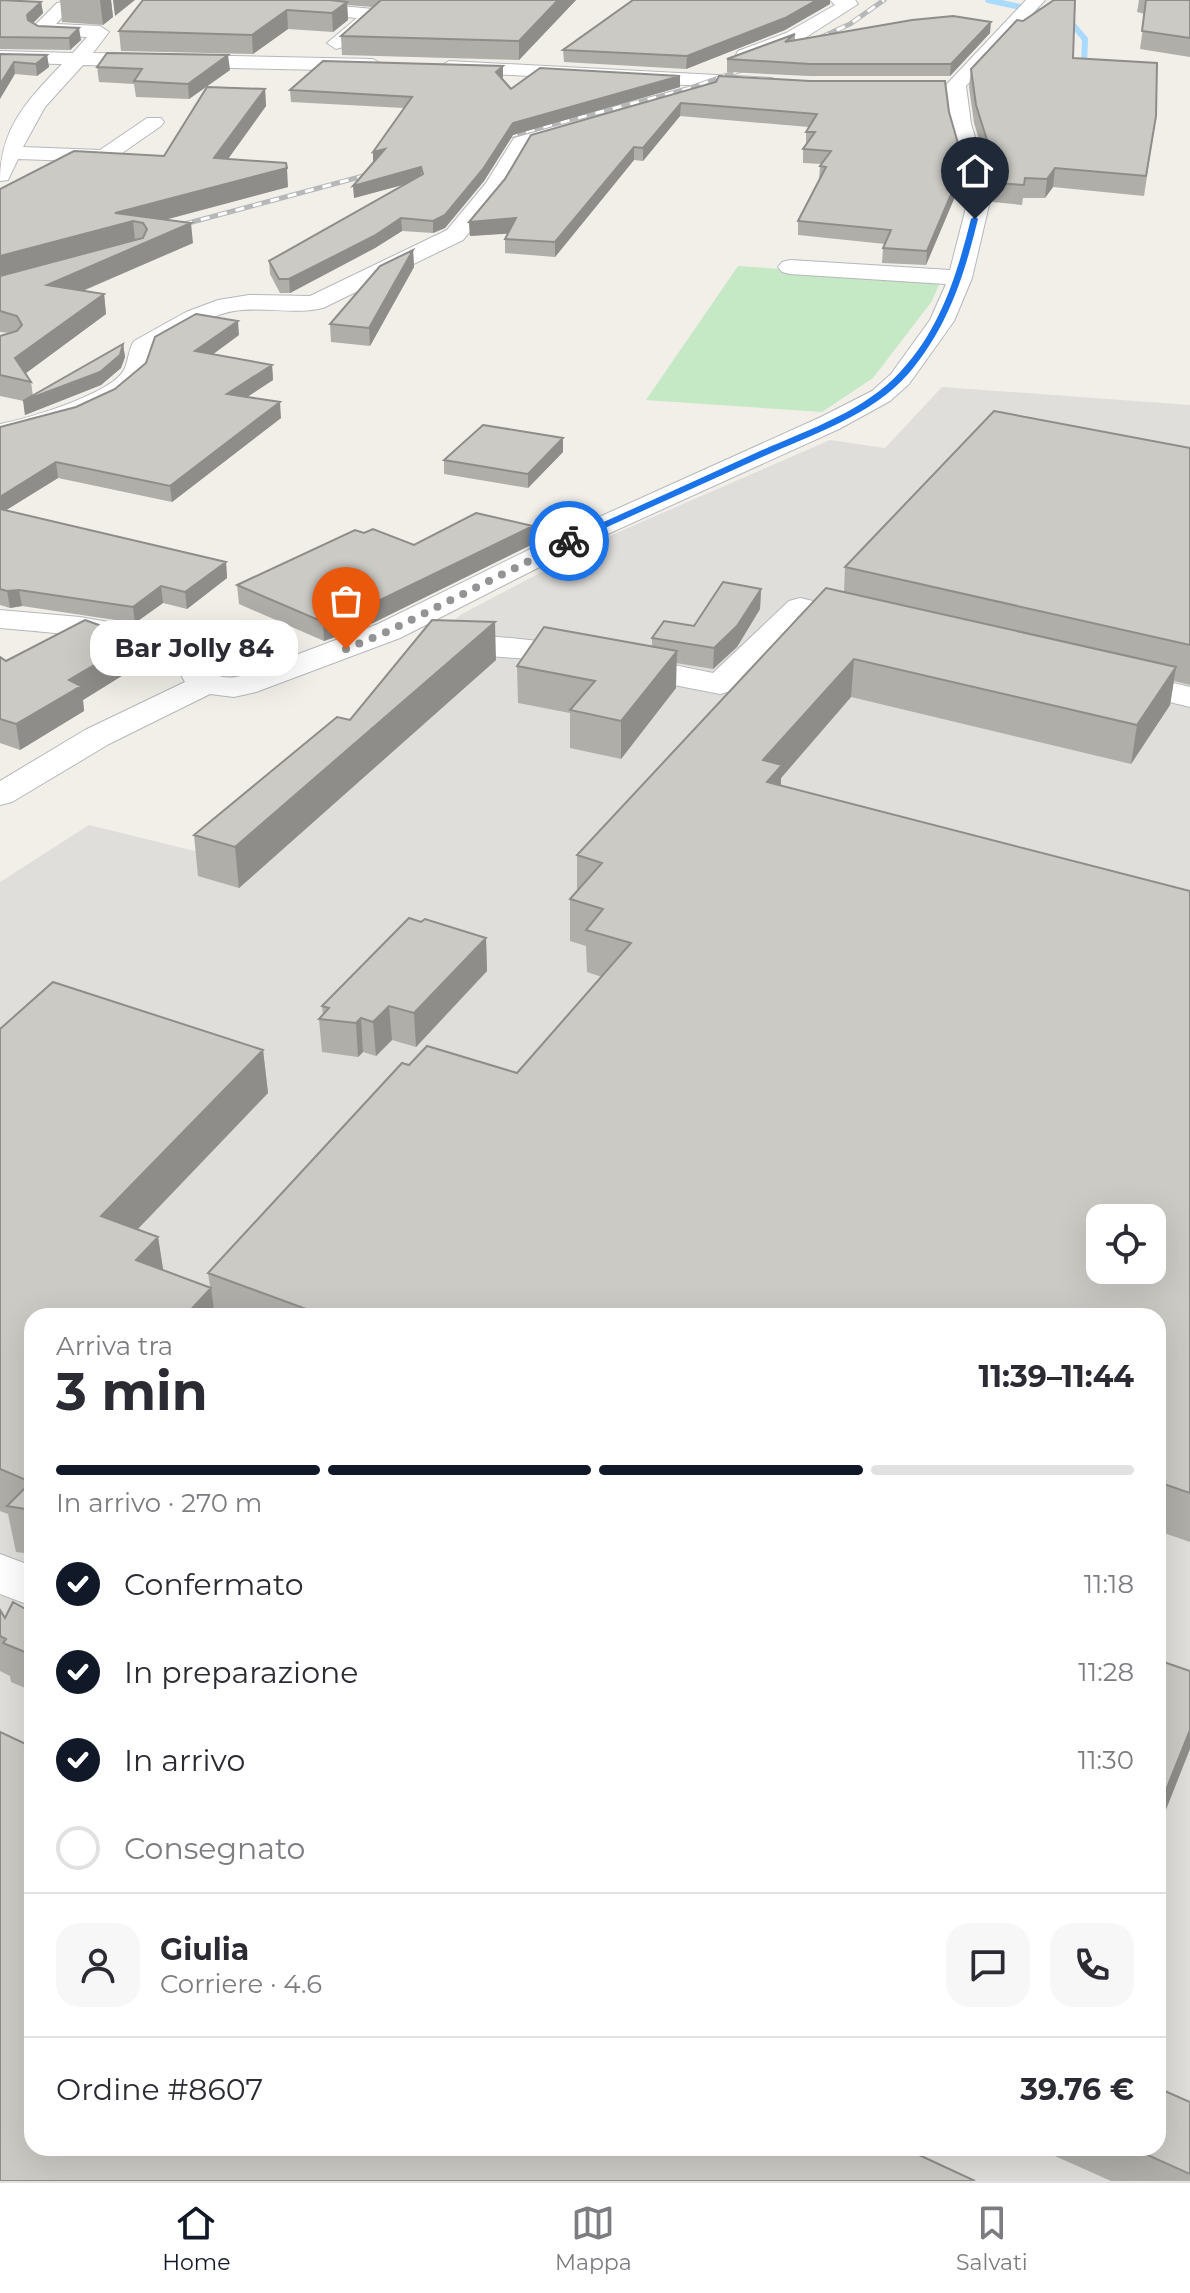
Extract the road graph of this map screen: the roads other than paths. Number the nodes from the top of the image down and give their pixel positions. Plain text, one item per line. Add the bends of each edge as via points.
1 (216, 0) edge
2 (391, 0) edge
3 (839, 0) edge
4 (845, 1) edge
5 (1031, 4) edge
6 (63, 7) dead end
7 (373, 14) junction
8 (170, 43) edge
9 (82, 56) junction
10 (0, 57) edge
11 (308, 64) junction
12 (395, 66) edge
13 (424, 66) edge
14 (685, 77) junction
15 (729, 82) junction
16 (796, 85) edge
17 (669, 100) edge
18 (32, 111) junction
19 (0, 117) edge
20 (609, 117) edge
21 (154, 122) dead end
22 (13, 153) junction
23 (0, 175) edge
24 (790, 267) dead end
25 (960, 278) junction
26 (0, 432) edge
27 (0, 619) edge
28 (891, 627) edge
29 (346, 649) junction
30 (204, 670) junction
31 (1084, 672) edge
32 (1190, 697) edge
33 (0, 795) edge
34 (0, 1573) edge
35 (24, 1584) edge

1 - 7 street
2 - 7 street
3 - 4 street
4 - 14 street via 849,4 793,37
5 - 25 street via 1026,14 1002,19 949,85 981,192
6 - 9 street via 40,29 100,32
7 - 11 street
8 - 9 street
9 - 10 street
9 - 11 street
9 - 18 street
11 - 12 street
13 - 14 street
14 - 15 street
15 - 16 street
15 - 17 street
18 - 19 street
18 - 22 street via 15,138
20 - 26 street via 521,142 495,186 455,235 315,303 247,302 208,310 143,346 134,375 121,385 61,417
21 - 22 street via 105,156
22 - 23 street
24 - 25 street
25 - 29 street via 942,321 881,396
27 - 30 street via 161,640
28 - 29 street via 800,607 720,684 568,655 468,643
29 - 30 street via 313,661 265,664 233,687
30 - 33 street
31 - 32 street
34 - 35 street

